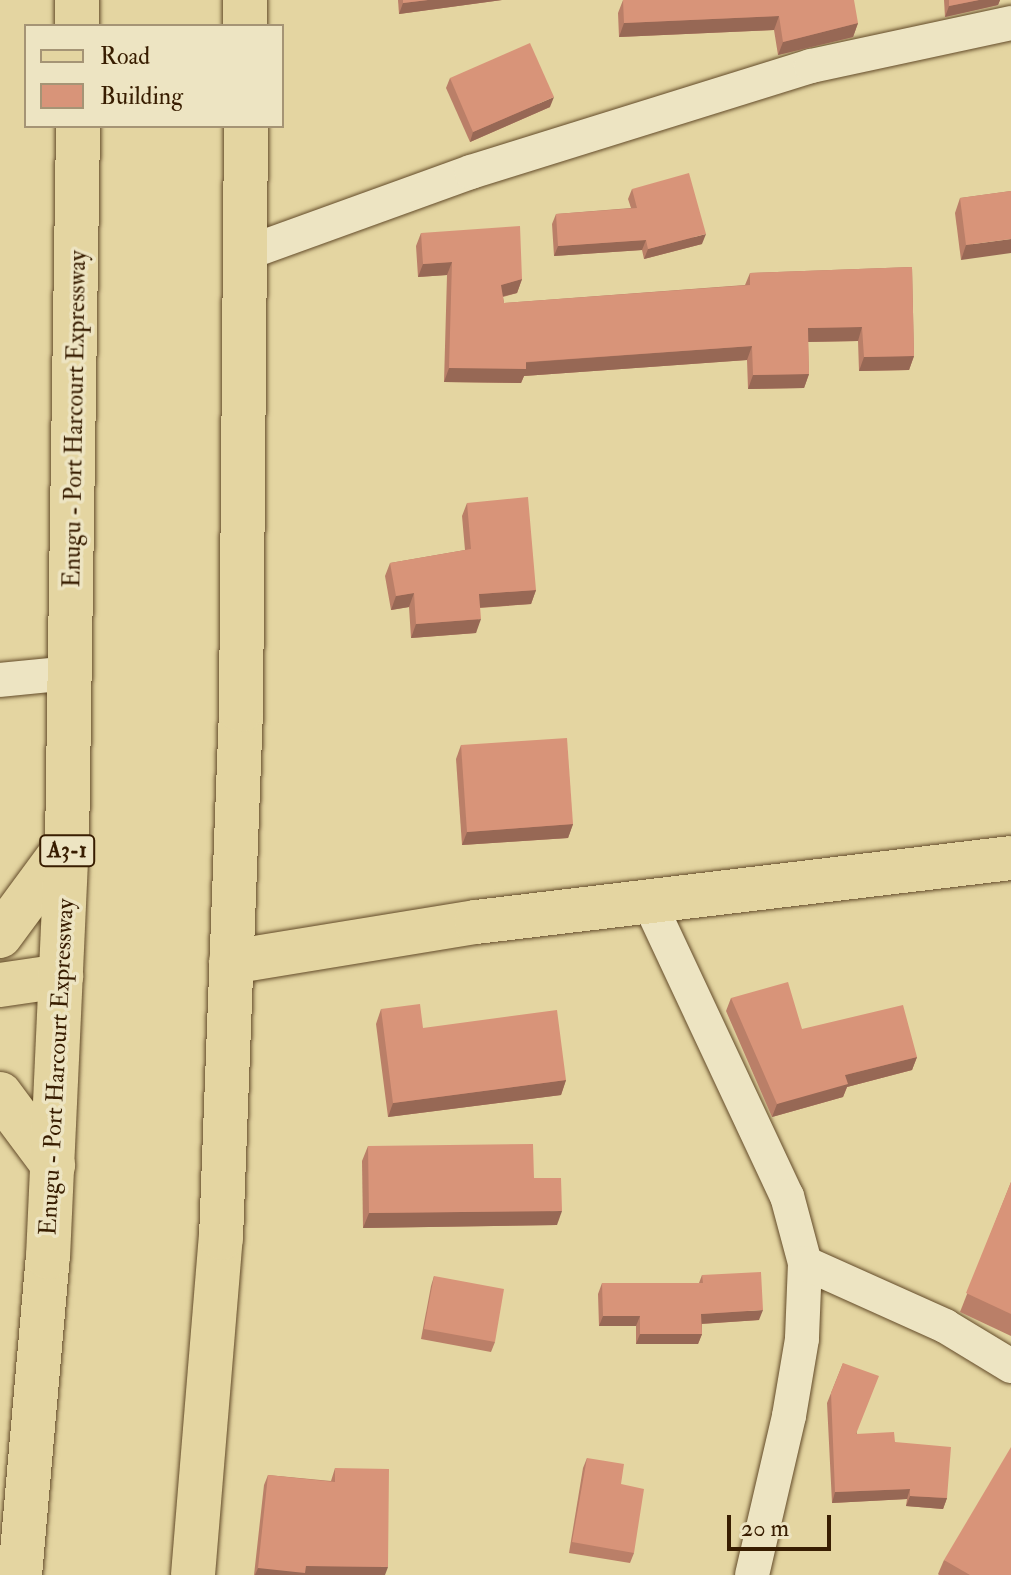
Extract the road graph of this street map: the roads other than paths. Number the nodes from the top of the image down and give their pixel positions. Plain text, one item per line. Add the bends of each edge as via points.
1 (77, 0) edge
2 (245, 0) edge
3 (1011, 23) edge
4 (77, 24) edge
5 (245, 24) edge
6 (78, 128) edge
7 (246, 128) edge
8 (247, 253) junction
9 (70, 673) junction
10 (0, 680) edge
11 (67, 845) junction
12 (1011, 858) edge
13 (649, 902) junction
14 (0, 936) edge
15 (231, 962) junction
16 (61, 976) junction
17 (0, 985) edge
18 (0, 1094) edge
19 (53, 1165) junction
20 (805, 1263) junction
21 (1011, 1366) edge
22 (20, 1575) edge
23 (193, 1575) edge
24 (752, 1575) edge

1 - 4 main road
2 - 5 main road
3 - 8 street via 811,66 441,182
6 - 9 main road, Enugu - Port Harcourt Expressway / A3-1
7 - 8 main road
8 - 15 main road via 246,527
9 - 10 street
9 - 11 main road, Enugu - Port Harcourt Expressway / A3-1
11 - 14 main road
11 - 16 main road, Enugu - Port Harcourt Expressway / A3-1
12 - 13 main road
13 - 15 main road via 476,922
13 - 20 street via 787,1196
15 - 23 main road via 221,1238
16 - 17 main road
16 - 19 main road, Enugu - Port Harcourt Expressway / A3-1
18 - 19 main road
19 - 22 main road, Enugu - Port Harcourt Expressway / A3-1
20 - 21 street via 945,1326
20 - 24 street via 802,1339 789,1416

